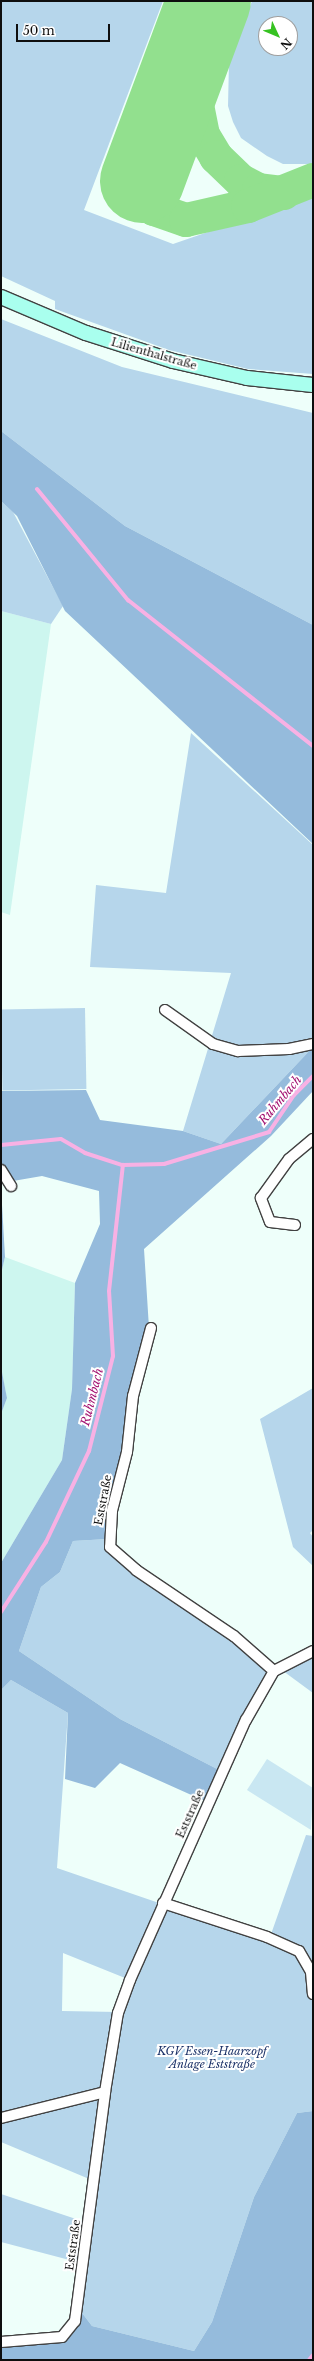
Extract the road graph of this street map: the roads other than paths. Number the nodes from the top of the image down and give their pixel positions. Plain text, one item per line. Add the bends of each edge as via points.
1 (1, 297) edge
2 (313, 385) edge
3 (165, 1010) dead end
4 (313, 1044) edge
5 (313, 1139) edge
6 (1, 1170) edge
7 (11, 1186) dead end
8 (295, 1225) dead end
9 (151, 1328) dead end
10 (313, 1651) edge
11 (274, 1671) junction
12 (163, 1903) junction
13 (313, 1994) edge
14 (106, 2092) junction
15 (1, 2118) edge
16 (1, 2342) edge

1 - 2 main road, Lilienthalstraße via 86,333 173,361 247,378
3 - 4 street via 213,1044 238,1051 289,1049
5 - 8 street via 289,1159 261,1198 270,1222
6 - 7 street
9 - 11 street, Eststraße via 133,1396 127,1452 112,1511 110,1547 136,1570 234,1636
10 - 11 street
11 - 12 street, Eststraße via 246,1720
12 - 13 street via 299,1951 311,1972
12 - 14 street, Eststraße via 118,2013
14 - 15 street
14 - 16 street, Eststraße via 75,2320 62,2337

